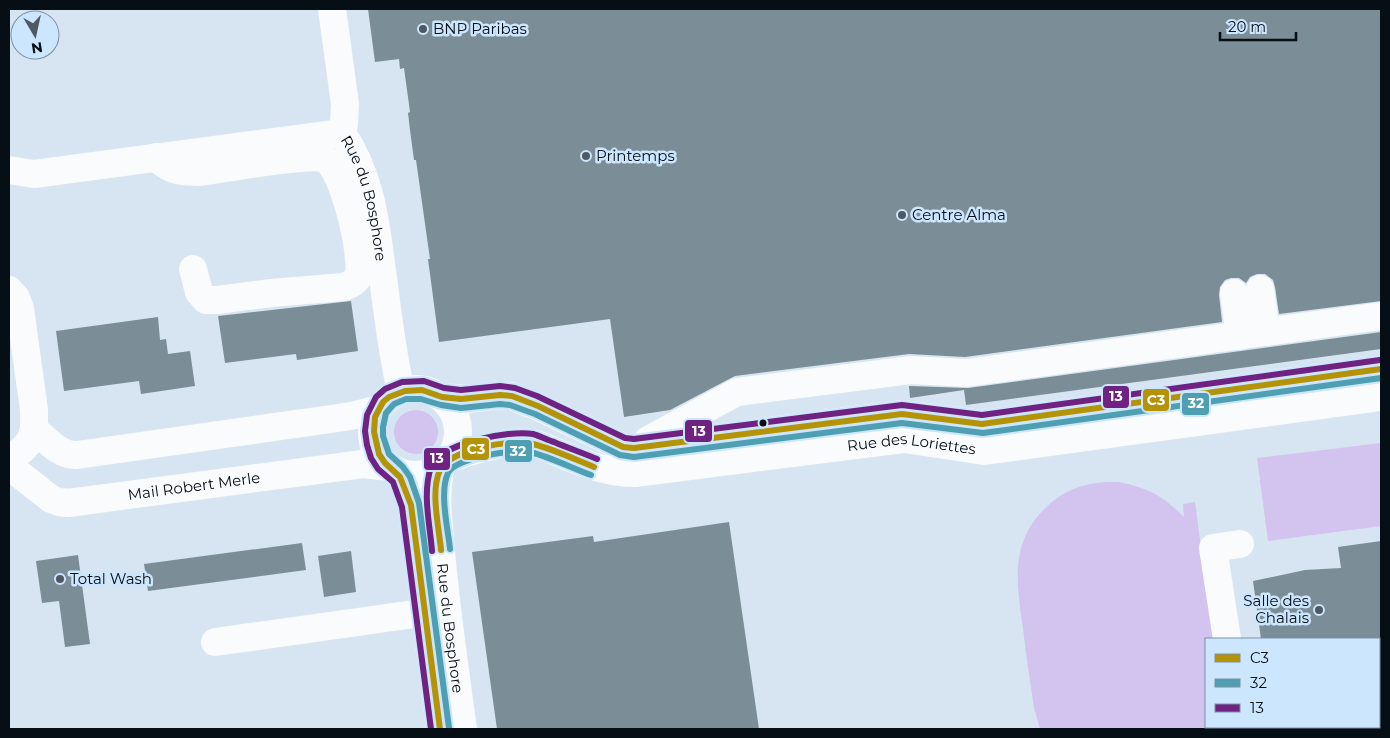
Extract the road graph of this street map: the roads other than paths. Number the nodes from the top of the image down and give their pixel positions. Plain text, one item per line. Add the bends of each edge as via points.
1 (332, 9) edge
2 (342, 132) junction
3 (156, 157) junction
4 (22, 172) edge
5 (9, 185) edge
6 (9, 267) edge
7 (193, 269) dead end
8 (1247, 291) dead end
9 (12, 294) edge
10 (1381, 316) edge
11 (1253, 334) junction
12 (1381, 368) edge
13 (401, 391) junction
14 (441, 396) junction
15 (1381, 397) edge
16 (378, 409) junction
17 (34, 429) junction
18 (634, 448) junction
19 (9, 460) edge
20 (445, 463) junction
21 (9, 466) edge
22 (393, 470) junction
23 (1240, 544) dead end
24 (436, 611) junction
25 (1227, 638) edge
26 (215, 642) dead end
27 (440, 729) edge
28 (463, 729) edge

1 - 2 street, Rue du Bosphore via 345,104
2 - 3 street
2 - 13 street, Rue du Bosphore via 372,201
3 - 4 street
3 - 7 street via 167,168 186,172 322,158 335,169 346,199 360,270 352,284 206,300 199,292
4 - 5 street
6 - 9 street
8 - 11 street
9 - 17 street via 20,310
10 - 11 street
11 - 18 street via 966,373 912,370 737,392
12 - 18 street, Rue des Loriettes via 982,424 902,414
13 - 14 street via 420,390
13 - 16 street via 386,398
14 - 18 street, Rue des Loriettes via 466,399 500,394 511,396 623,447
14 - 20 street via 450,406 457,425 456,444
15 - 20 street, Rue des Loriettes via 984,451 904,439 634,474 615,473 531,442 519,442 470,450
16 - 17 street via 356,416 69,456
16 - 22 street via 374,424 377,452
17 - 19 street via 30,441
20 - 22 street via 430,473 420,475 411,476
20 - 24 street, Rue du Bosphore via 438,480
21 - 22 street, Mail Robert Merle via 51,499 68,503 363,464
22 - 24 street, Rue du Bosphore via 407,489
23 - 25 street via 1213,548
24 - 26 street
24 - 27 street, Rue du Bosphore
24 - 28 street, Rue du Bosphore

